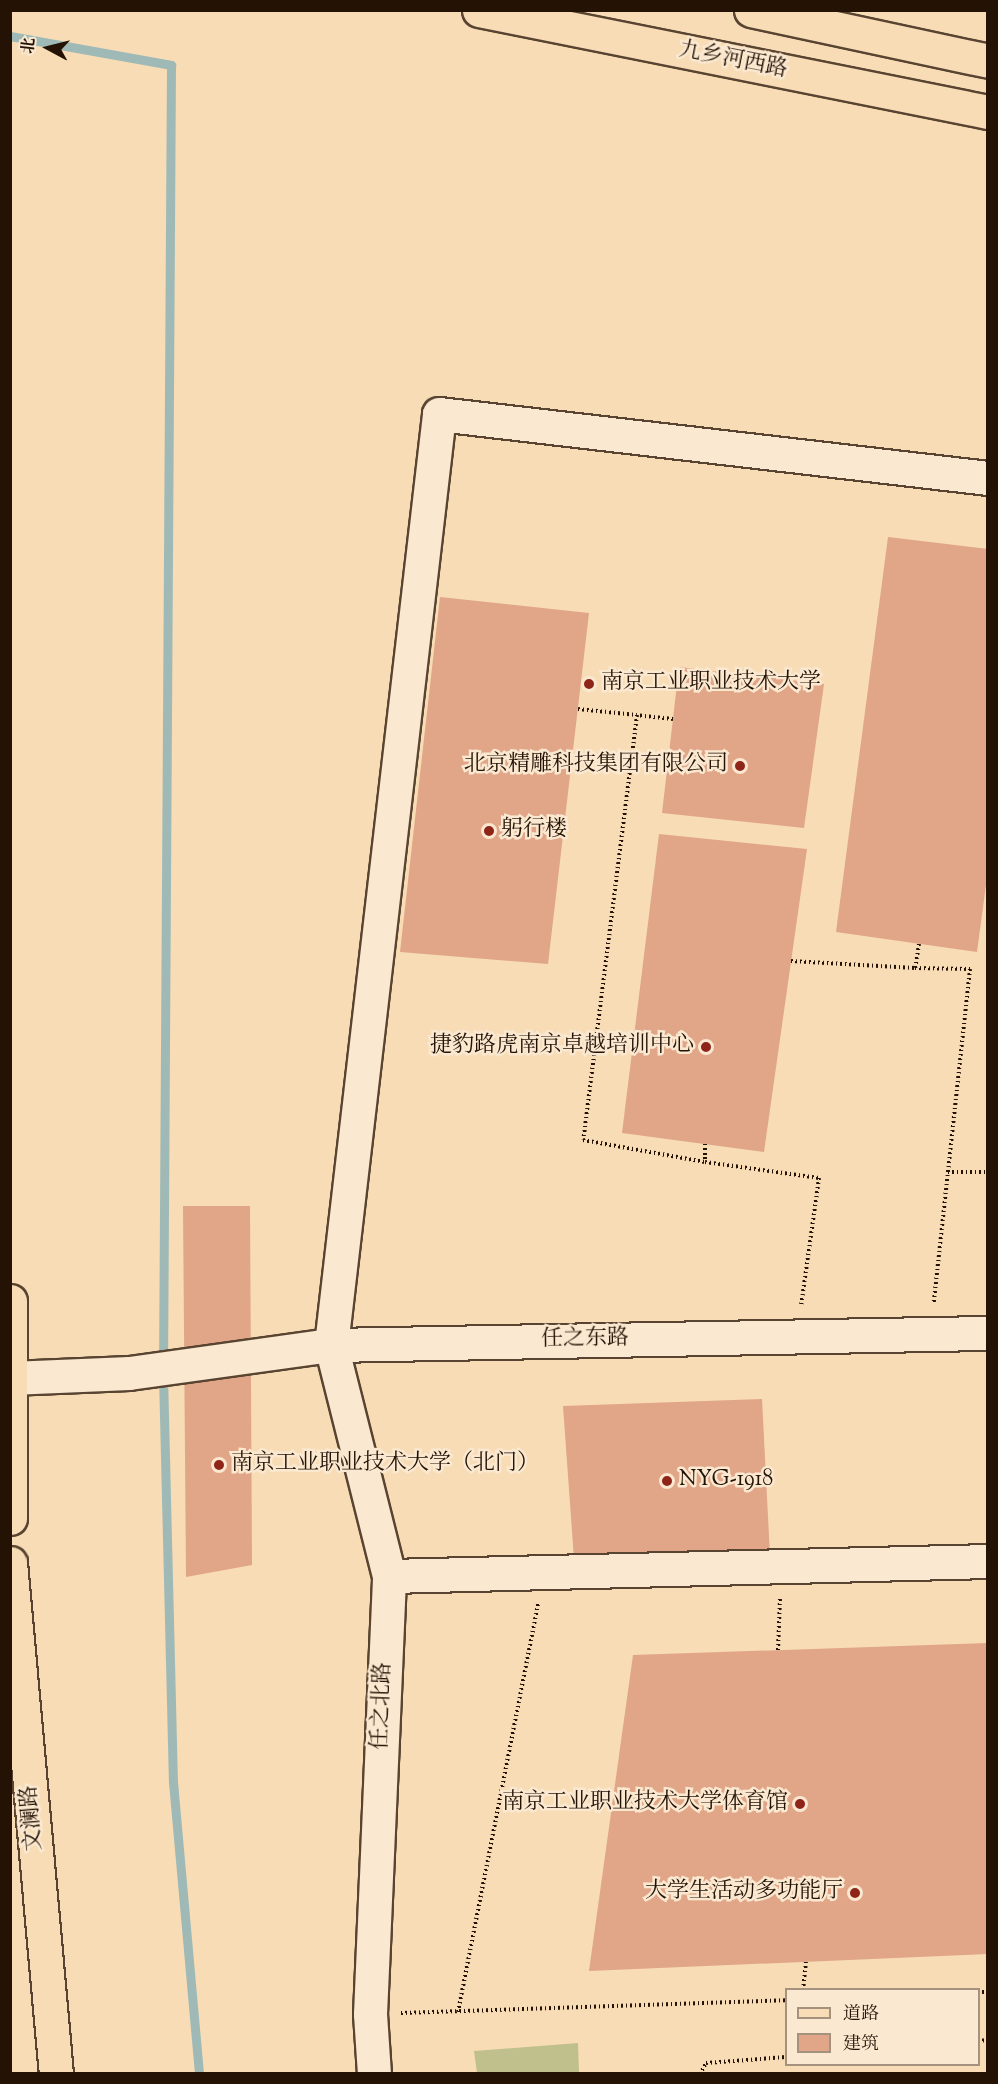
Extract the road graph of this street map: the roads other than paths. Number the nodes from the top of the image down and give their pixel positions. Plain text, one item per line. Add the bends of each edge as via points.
1 (479, 10) edge
2 (751, 10) edge
3 (987, 61) edge
4 (987, 112) edge
5 (987, 478) edge
6 (10, 1301) edge
7 (987, 1333) edge
8 (331, 1345) junction
9 (12, 1378) edge
10 (10, 1518) edge
11 (987, 1561) edge
12 (10, 1563) edge
13 (389, 1576) junction
14 (56, 2073) edge
15 (374, 2073) edge

1 - 4 main road, 九乡河西路
2 - 3 main road
5 - 8 street via 439,414
6 - 9 main road
7 - 8 street, 任之东路
8 - 9 street, 任之东路 via 129,1373
8 - 13 street, 任之北路
9 - 10 main road
11 - 13 street
12 - 14 main road, 文澜路
13 - 15 street, 任之北路 via 370,2014

